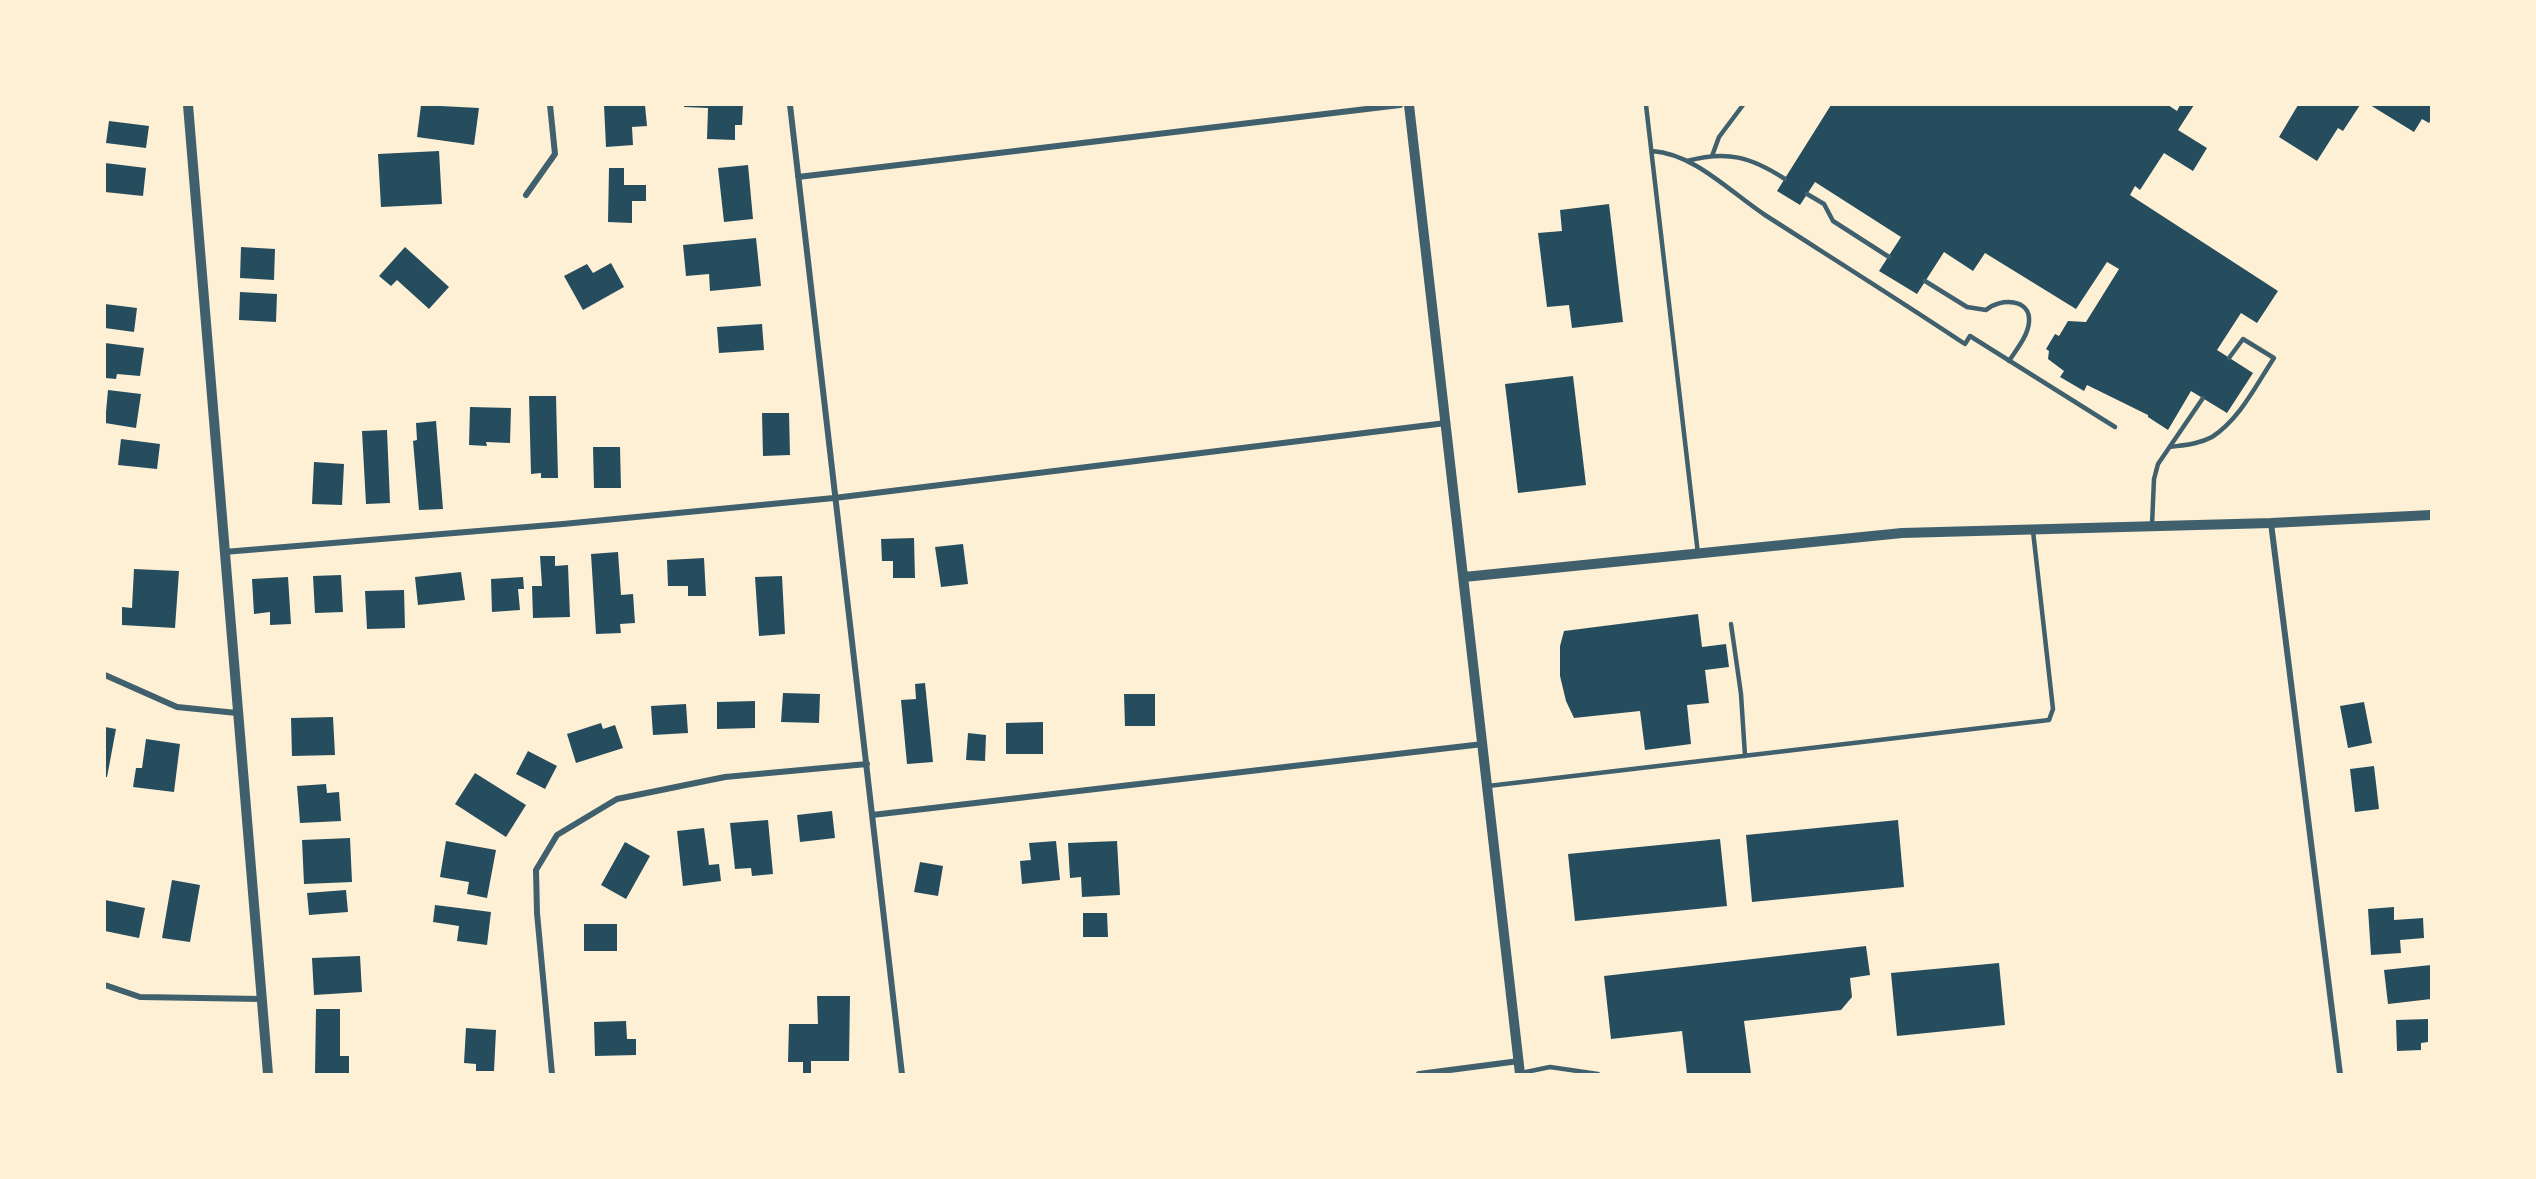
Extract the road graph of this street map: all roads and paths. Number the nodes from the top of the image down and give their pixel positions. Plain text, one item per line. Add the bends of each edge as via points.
1 (188, 105) edge
2 (550, 105) edge
3 (790, 105) edge
4 (1400, 105) edge
5 (1408, 105) edge
6 (1646, 105) edge
7 (1743, 105) edge
8 (1652, 151) junction
9 (1712, 156) junction
10 (1687, 161) junction
11 (798, 177) junction
12 (1785, 178) dead end
13 (1807, 194) dead end
14 (526, 195) dead end
15 (1889, 257) dead end
16 (1925, 281) dead end
17 (2229, 358) dead end
18 (2010, 361) junction
19 (2203, 398) dead end
20 (1446, 423) junction
21 (2115, 428) dead end
22 (2170, 447) junction
23 (834, 498) junction
24 (2431, 515) edge
25 (2271, 522) junction
26 (2152, 525) junction
27 (2032, 528) junction
28 (223, 552) junction
29 (1698, 554) junction
30 (1464, 578) junction
31 (1731, 624) dead end
32 (105, 675) edge
33 (237, 713) junction
34 (1484, 744) junction
35 (1745, 756) junction
36 (867, 764) junction
37 (1488, 786) junction
38 (872, 815) junction
39 (105, 985) edge
40 (261, 999) junction
41 (1520, 1069) edge
42 (268, 1074) edge
43 (552, 1074) edge
44 (902, 1074) edge
45 (1419, 1074) edge
46 (1598, 1074) edge
47 (2340, 1074) edge

1 - 28 street
2 - 14 street via 555,154
3 - 11 street
4 - 11 street
5 - 20 street
6 - 8 lane
7 - 9 lane via 1719,137
8 - 10 lane
8 - 29 lane
9 - 10 lane
9 - 12 lane via 1750,160
10 - 18 lane via 1965,344 1970,336
11 - 23 street
13 - 15 lane via 1824,204 1833,221
16 - 18 lane via 1967,307 1986,310 2006,301 2024,308 2029,317 2027,330
17 - 22 lane via 2242,339 2274,358 2242,409 2212,436
18 - 21 lane
19 - 22 lane
20 - 23 street
20 - 30 street
22 - 26 lane via 2154,478
23 - 28 street
23 - 36 street
24 - 25 street
25 - 26 street
25 - 47 street
26 - 27 street
27 - 29 street via 1880,535
27 - 35 lane via 2053,709 2049,720
28 - 33 street
29 - 30 street
30 - 34 street
31 - 35 lane
32 - 33 street via 177,707
33 - 40 street
34 - 37 street
34 - 38 street
35 - 37 lane
36 - 38 street
36 - 43 street via 725,777 616,799 557,835 536,870
37 - 41 street
38 - 44 street
39 - 40 street via 140,997
40 - 42 street
41 - 45 street
41 - 46 lane via 1550,1067

